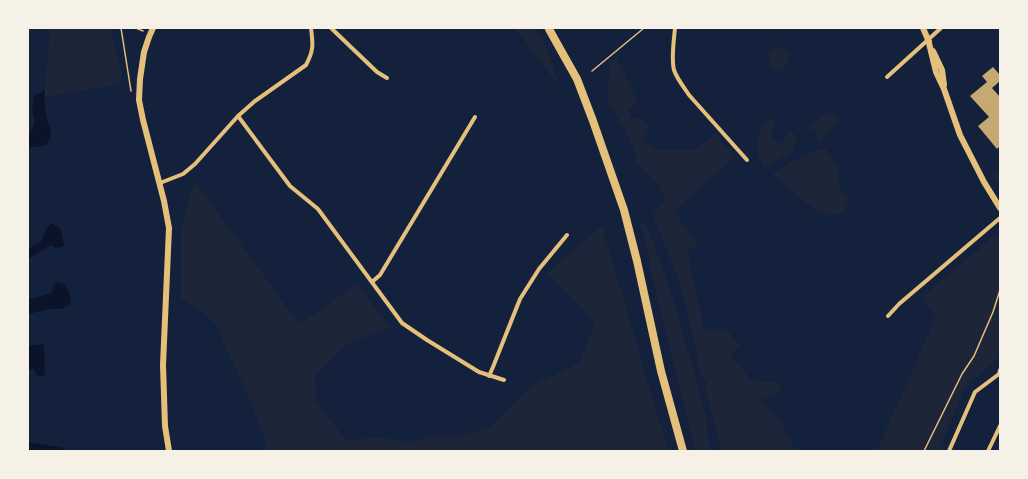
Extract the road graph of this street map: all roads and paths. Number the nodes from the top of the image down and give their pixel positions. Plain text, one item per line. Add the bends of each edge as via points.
1 (121, 28) edge
2 (153, 28) edge
3 (311, 28) edge
4 (331, 28) edge
5 (644, 28) edge
6 (675, 28) edge
7 (923, 28) edge
8 (941, 28) edge
9 (549, 29) edge
10 (928, 39) junction
11 (592, 71) dead end
12 (887, 77) dead end
13 (387, 78) dead end
14 (132, 95) dead end
15 (238, 116) junction
16 (475, 117) dead end
17 (747, 160) dead end
18 (160, 183) junction
19 (1000, 208) edge
20 (1000, 218) edge
21 (567, 235) dead end
22 (372, 282) junction
23 (1000, 290) edge
24 (888, 316) dead end
25 (1000, 373) edge
26 (489, 376) junction
27 (504, 380) dead end
28 (1000, 426) edge
29 (169, 451) edge
30 (683, 451) edge
31 (924, 451) edge
32 (949, 451) edge
33 (988, 451) edge

1 - 14 path
2 - 18 street via 144,52 140,100
3 - 15 street via 313,46 306,65
4 - 13 street via 377,72
5 - 11 path
6 - 17 street via 674,70 681,84
7 - 10 street
8 - 10 street
9 - 30 main road via 576,79 624,210 661,371
10 - 12 street
10 - 19 street via 936,72 960,135
15 - 18 street via 183,174
15 - 22 street via 290,186 318,209
16 - 22 street via 380,275
18 - 29 street via 169,228 163,365 165,426
20 - 24 street
21 - 26 street via 520,300
22 - 26 street via 402,323
23 - 31 path via 974,356 962,374
25 - 32 street via 975,392
26 - 27 street
28 - 33 street

